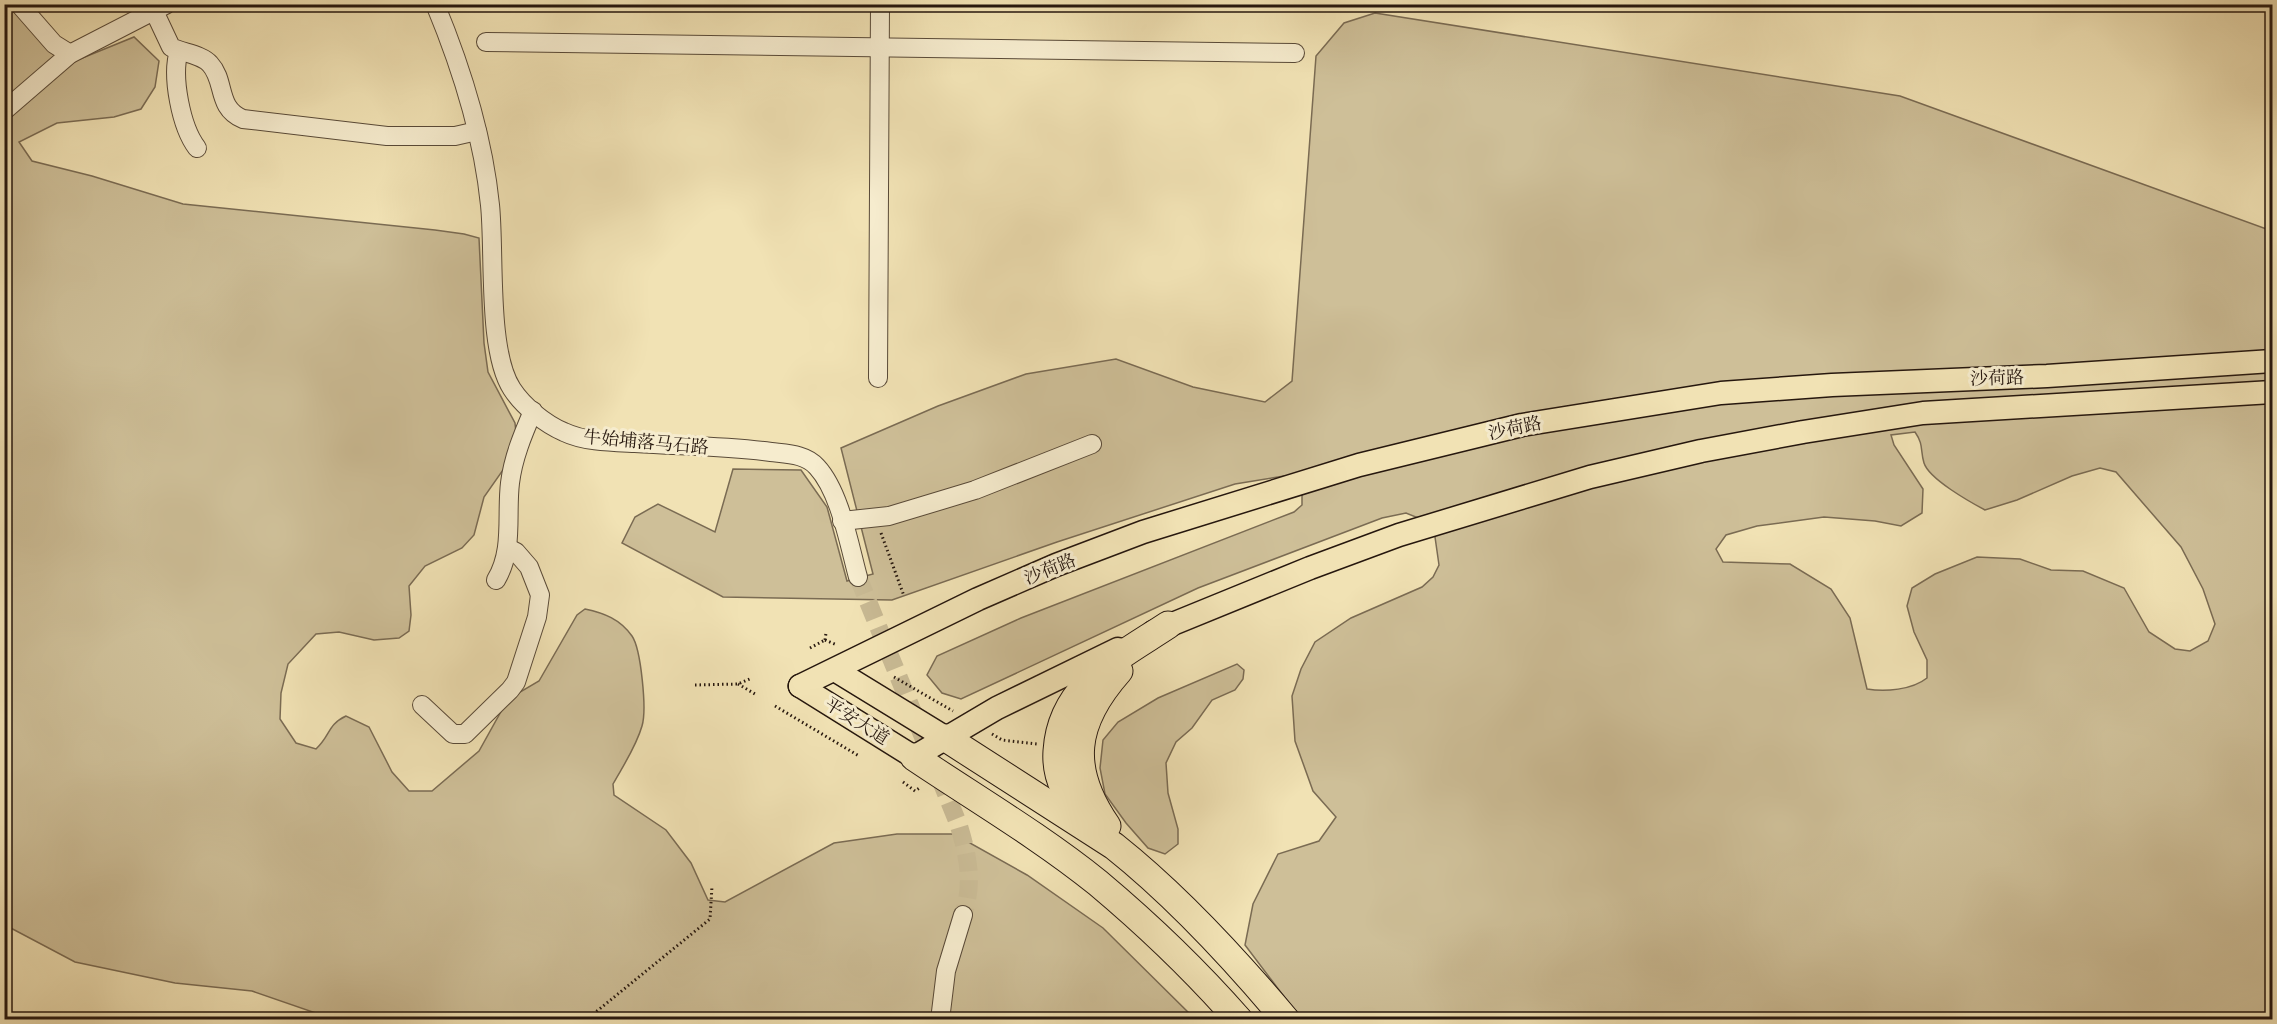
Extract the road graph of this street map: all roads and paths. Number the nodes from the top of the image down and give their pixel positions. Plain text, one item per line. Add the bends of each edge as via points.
1 (19, 4) edge
2 (435, 4) edge
3 (880, 4) edge
4 (161, 9) edge
5 (486, 42) dead end
6 (880, 47) junction
7 (179, 51) junction
8 (1295, 53) dead end
9 (70, 54) junction
10 (4, 111) edge
11 (477, 131) junction
12 (197, 148) dead end
13 (2272, 361) edge
14 (878, 378) dead end
15 (2272, 392) edge
16 (533, 411) junction
17 (1092, 444) dead end
18 (876, 517) junction
19 (842, 522) junction
20 (508, 548) junction
21 (858, 577) tunnel mouth
22 (496, 580) dead end
23 (904, 596) dead end
24 (1168, 625) junction
25 (826, 633) dead end
26 (825, 640) junction
27 (841, 647) dead end
28 (810, 648) dead end
29 (835, 670) junction
30 (894, 677) dead end
31 (752, 678) dead end
32 (738, 684) junction
33 (695, 685) dead end
34 (800, 686) joint
35 (755, 694) dead end
36 (422, 705) dead end
37 (775, 706) dead end
38 (955, 712) dead end
39 (991, 733) dead end
40 (946, 738) junction
41 (1048, 745) dead end
42 (859, 756) dead end
43 (914, 757) junction
44 (903, 782) dead end
45 (915, 791) dead end
46 (1123, 853) junction
47 (712, 886) dead end
48 (963, 915) tunnel mouth
49 (586, 1020) edge
50 (940, 1020) edge
51 (1239, 1020) edge
52 (1286, 1020) edge

1 - 9 street via 54,44
2 - 11 street, 牛始埔落马石路 via 462,70
3 - 6 street
4 - 7 street via 165,39
4 - 9 street
5 - 6 street
6 - 8 street
6 - 14 street
7 - 11 street via 210,64 228,108 243,119 387,136 455,136
7 - 12 street via 176,72 182,113
9 - 10 street
11 - 16 street, 牛始埔落马石路 via 490,205 495,319 501,359 512,390
13 - 29 main road, 沙荷路 via 1721,393 1522,425 1359,465 1143,532 978,599
15 - 24 main road, 沙荷路 via 1923,414 1701,452 1590,477 1399,535
16 - 19 street, 牛始埔落马石路 via 564,433 610,442 797,455 816,466 827,482
16 - 20 street via 512,470
17 - 18 street via 975,490
18 - 19 street
18 - 23 path
19 - 21 street, 牛始埔落马石路
20 - 22 street
20 - 36 street via 528,567 540,595 516,682 465,735 453,734
24 - 40 main road, 沙荷路 via 997,708
24 - 46 highway via 1107,685 1083,729 1080,764 1093,803
25 - 26 path
26 - 27 path
26 - 28 path
29 - 34 main road, 沙荷路
29 - 40 main road, 平安大道
30 - 38 path
31 - 32 path
32 - 33 path
32 - 35 path
34 - 43 main road, 平安大道
37 - 42 path
39 - 41 path via 1002,741
40 - 43 main road, 沙荷路
40 - 46 highway
43 - 51 highway via 1098,883 1214,991
44 - 45 path
46 - 52 highway via 1228,954
47 - 49 path via 710,919
48 - 50 street via 946,971

